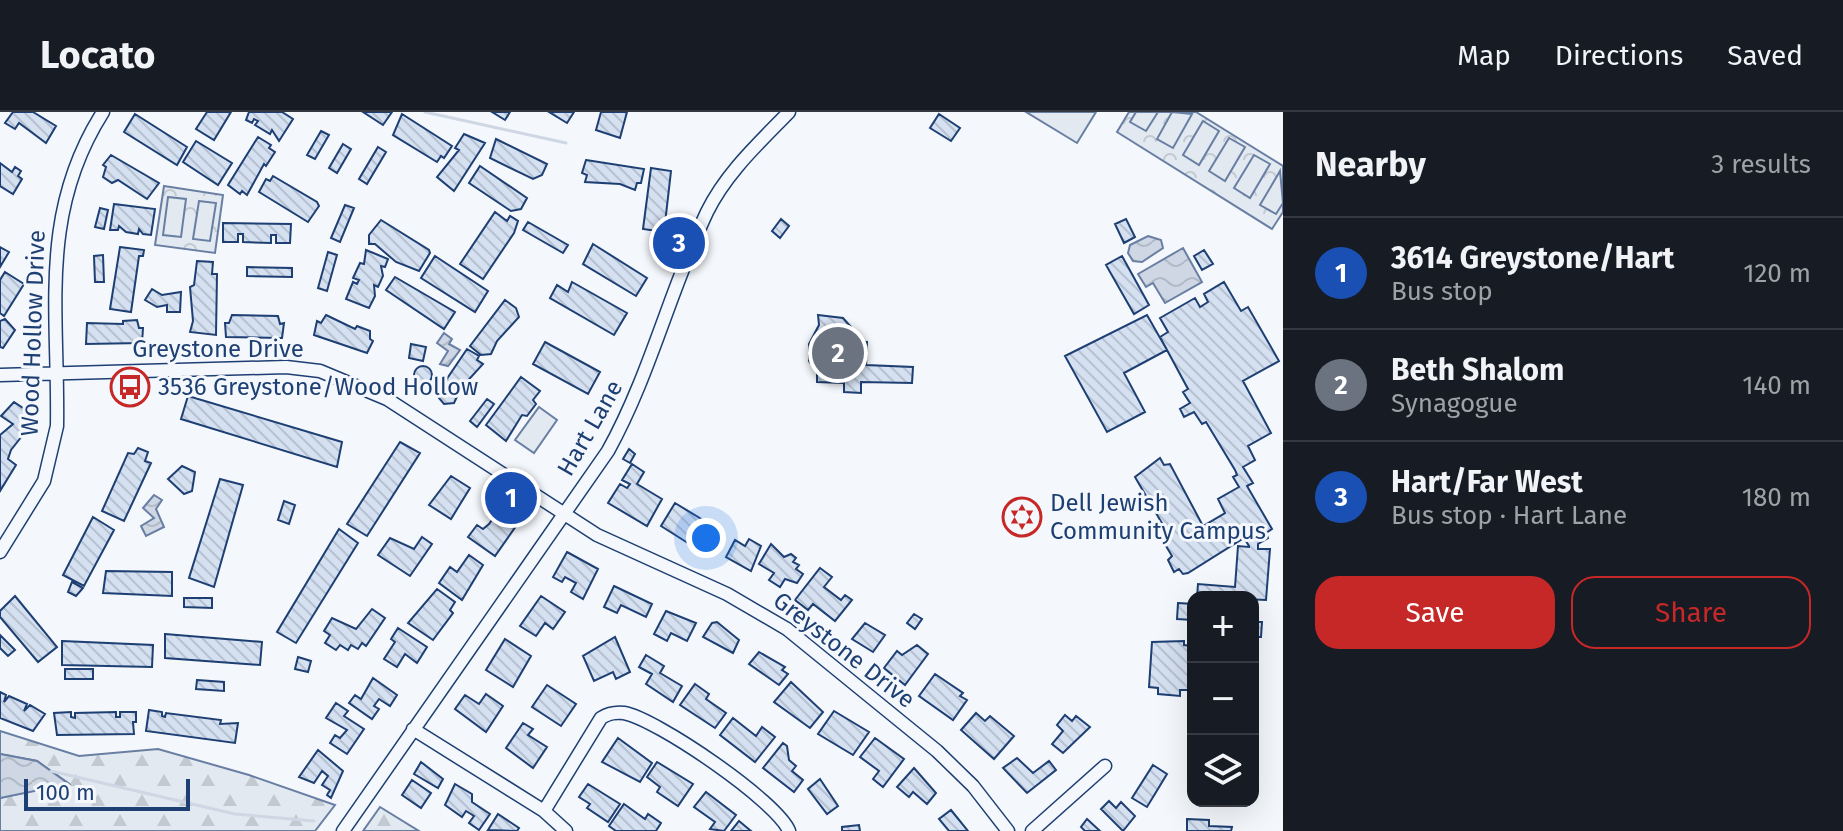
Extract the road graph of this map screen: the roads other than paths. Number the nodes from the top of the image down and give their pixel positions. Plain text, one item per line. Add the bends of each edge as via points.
1 (103, 112) edge
2 (789, 112) edge
3 (58, 373) junction
4 (0, 375) edge
5 (564, 513) junction
6 (0, 552) edge
7 (413, 729) junction
8 (1105, 766) dead end
9 (544, 811) junction
10 (343, 831) edge
11 (566, 831) edge
12 (789, 831) edge
13 (1008, 831) edge
14 (1032, 831) edge

1 - 3 street, Wood Hollow Drive via 74,166 57,231
2 - 5 street, Hart Lane via 735,169 708,210 627,418
3 - 4 street, Greystone Drive
3 - 5 street, Greystone Drive via 254,365 320,371 387,399
3 - 6 street, Wood Hollow Drive via 57,426 44,481
5 - 7 street, Hart Lane
5 - 13 street, Greystone Drive via 597,535 727,594 787,629 937,751
7 - 9 street
7 - 10 street, Hart Lane
8 - 14 street
9 - 11 street
9 - 12 street via 601,718 626,714 678,738 746,787 786,822

